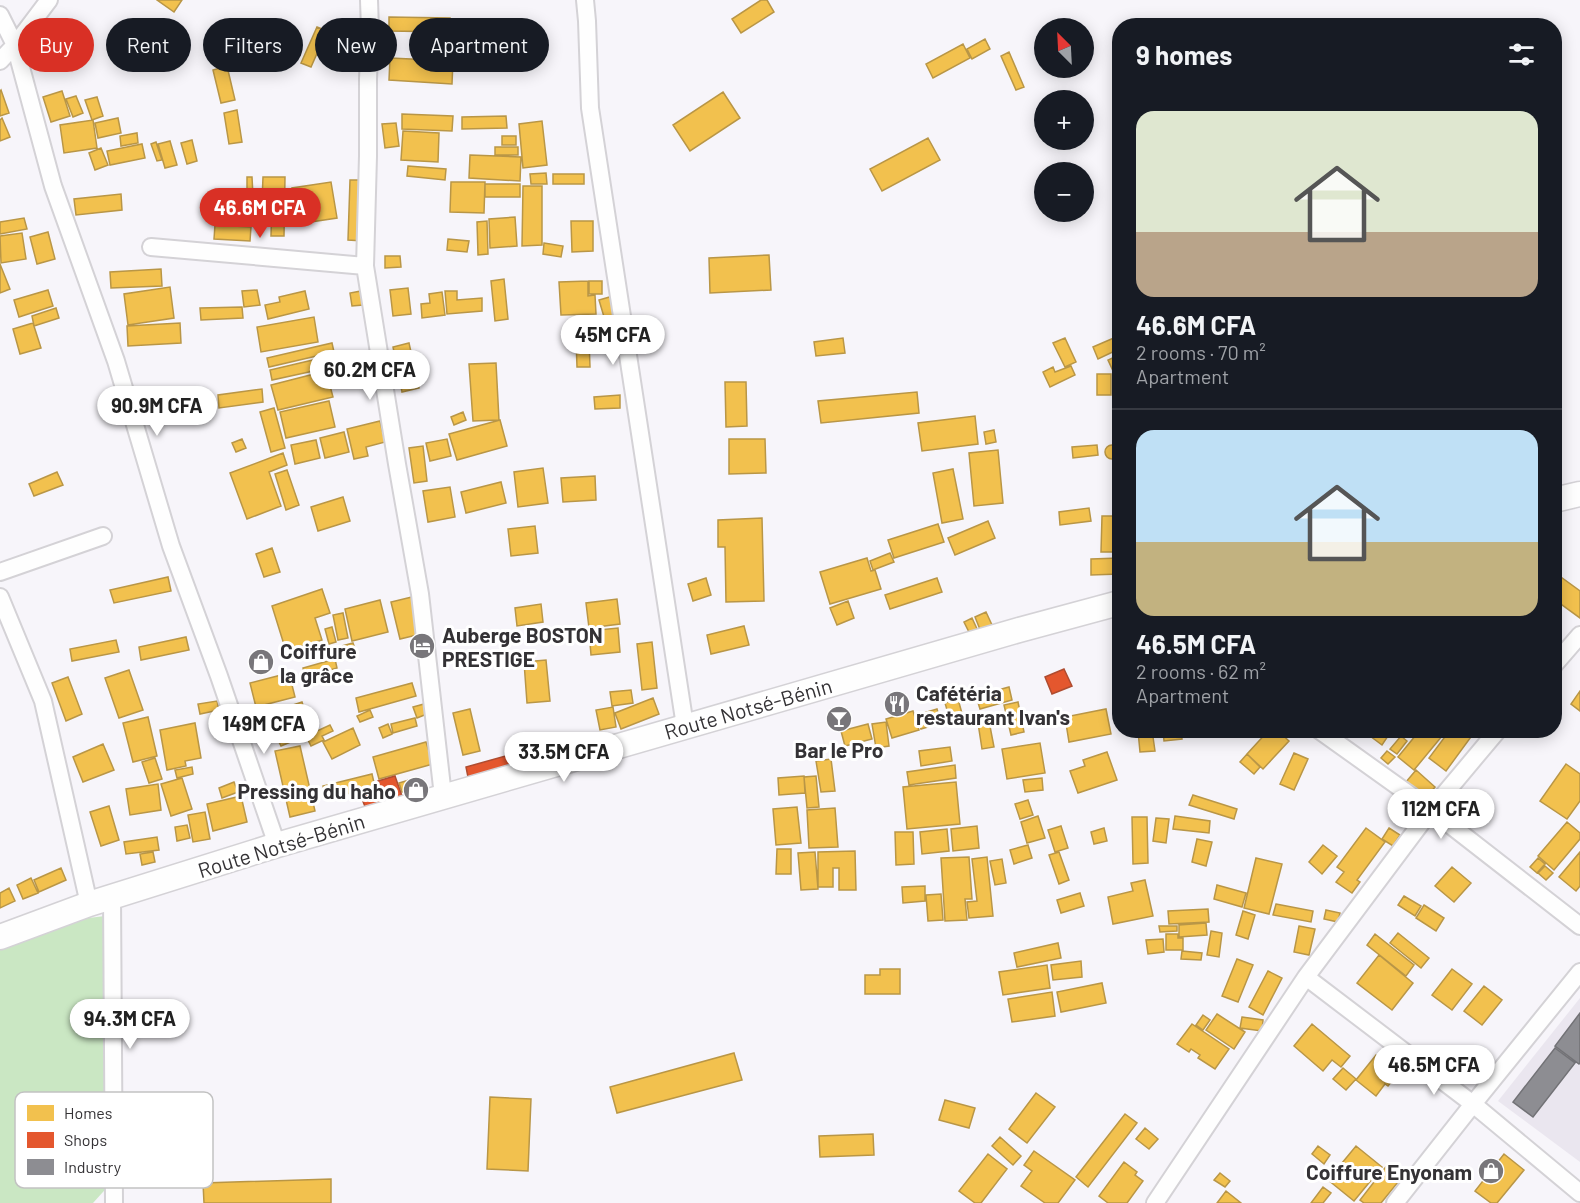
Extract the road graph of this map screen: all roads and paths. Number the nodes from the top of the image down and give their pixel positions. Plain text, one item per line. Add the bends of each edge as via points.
1 (49, 0) edge
2 (369, 0) edge
3 (585, 0) edge
4 (0, 15) edge
5 (15, 45) junction
6 (0, 61) edge
7 (151, 247) dead end
8 (365, 266) junction
9 (1580, 494) edge
10 (1562, 498) edge
11 (103, 536) dead end
12 (0, 573) edge
13 (0, 597) edge
14 (1112, 605) edge
15 (1580, 635) edge
16 (1562, 656) edge
17 (686, 726) junction
18 (1329, 738) edge
19 (1491, 738) edge
20 (443, 796) junction
21 (1431, 810) junction
22 (277, 845) junction
23 (101, 900) junction
24 (1580, 926) edge
25 (0, 937) edge
26 (1580, 972) edge
27 (1306, 977) junction
28 (109, 1092) edge
29 (1473, 1104) junction
30 (113, 1188) edge
31 (1580, 1193) edge
32 (114, 1203) edge
33 (1155, 1203) edge
34 (1395, 1203) edge

1 - 5 street
2 - 8 street
3 - 17 street via 590,108
4 - 5 street
5 - 6 street
5 - 22 street via 53,186 116,361 171,546
7 - 8 street
8 - 20 street via 420,594
9 - 10 main road
11 - 12 street
13 - 23 street via 43,701
14 - 17 main road, Route Notsé-Bénin
15 - 16 street
17 - 20 main road, Route Notsé-Bénin
18 - 21 street
19 - 21 street
20 - 22 main road, Route Notsé-Bénin
21 - 24 street
21 - 27 street
22 - 23 main road, Route Notsé-Bénin
23 - 25 main road, Route Notsé-Bénin
23 - 28 street
26 - 29 street
27 - 29 street
27 - 33 street
29 - 31 street
29 - 34 street
30 - 32 street

